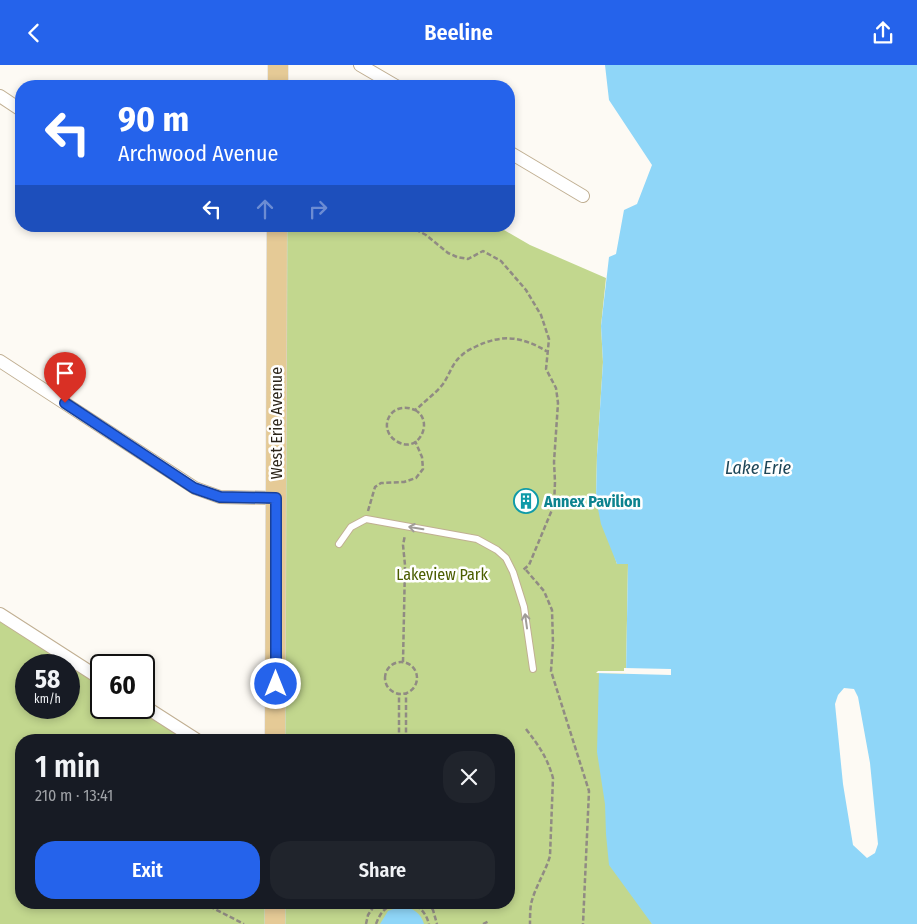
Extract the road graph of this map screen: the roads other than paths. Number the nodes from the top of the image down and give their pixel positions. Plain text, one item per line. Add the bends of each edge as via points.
1 (278, 65) edge
2 (360, 65) edge
3 (278, 80) edge
4 (386, 80) edge
5 (0, 96) edge
6 (15, 106) edge
7 (515, 156) edge
8 (583, 196) dead end
9 (277, 232) edge
10 (0, 361) edge
11 (276, 498) junction
12 (339, 544) dead end
13 (0, 614) edge
14 (533, 669) dead end
15 (90, 672) edge
16 (155, 713) edge
17 (188, 734) edge
18 (275, 734) edge
19 (275, 909) edge
20 (275, 924) edge

1 - 3 main road
2 - 4 street
5 - 6 street
7 - 8 street
9 - 11 main road, West Erie Avenue
10 - 11 street via 194,488 220,497
11 - 18 main road, West Erie Avenue
14 -> 12 lane via 524,607 513,572 498,550 476,539 366,519 350,527
13 - 15 street
16 - 17 street
19 - 20 main road

